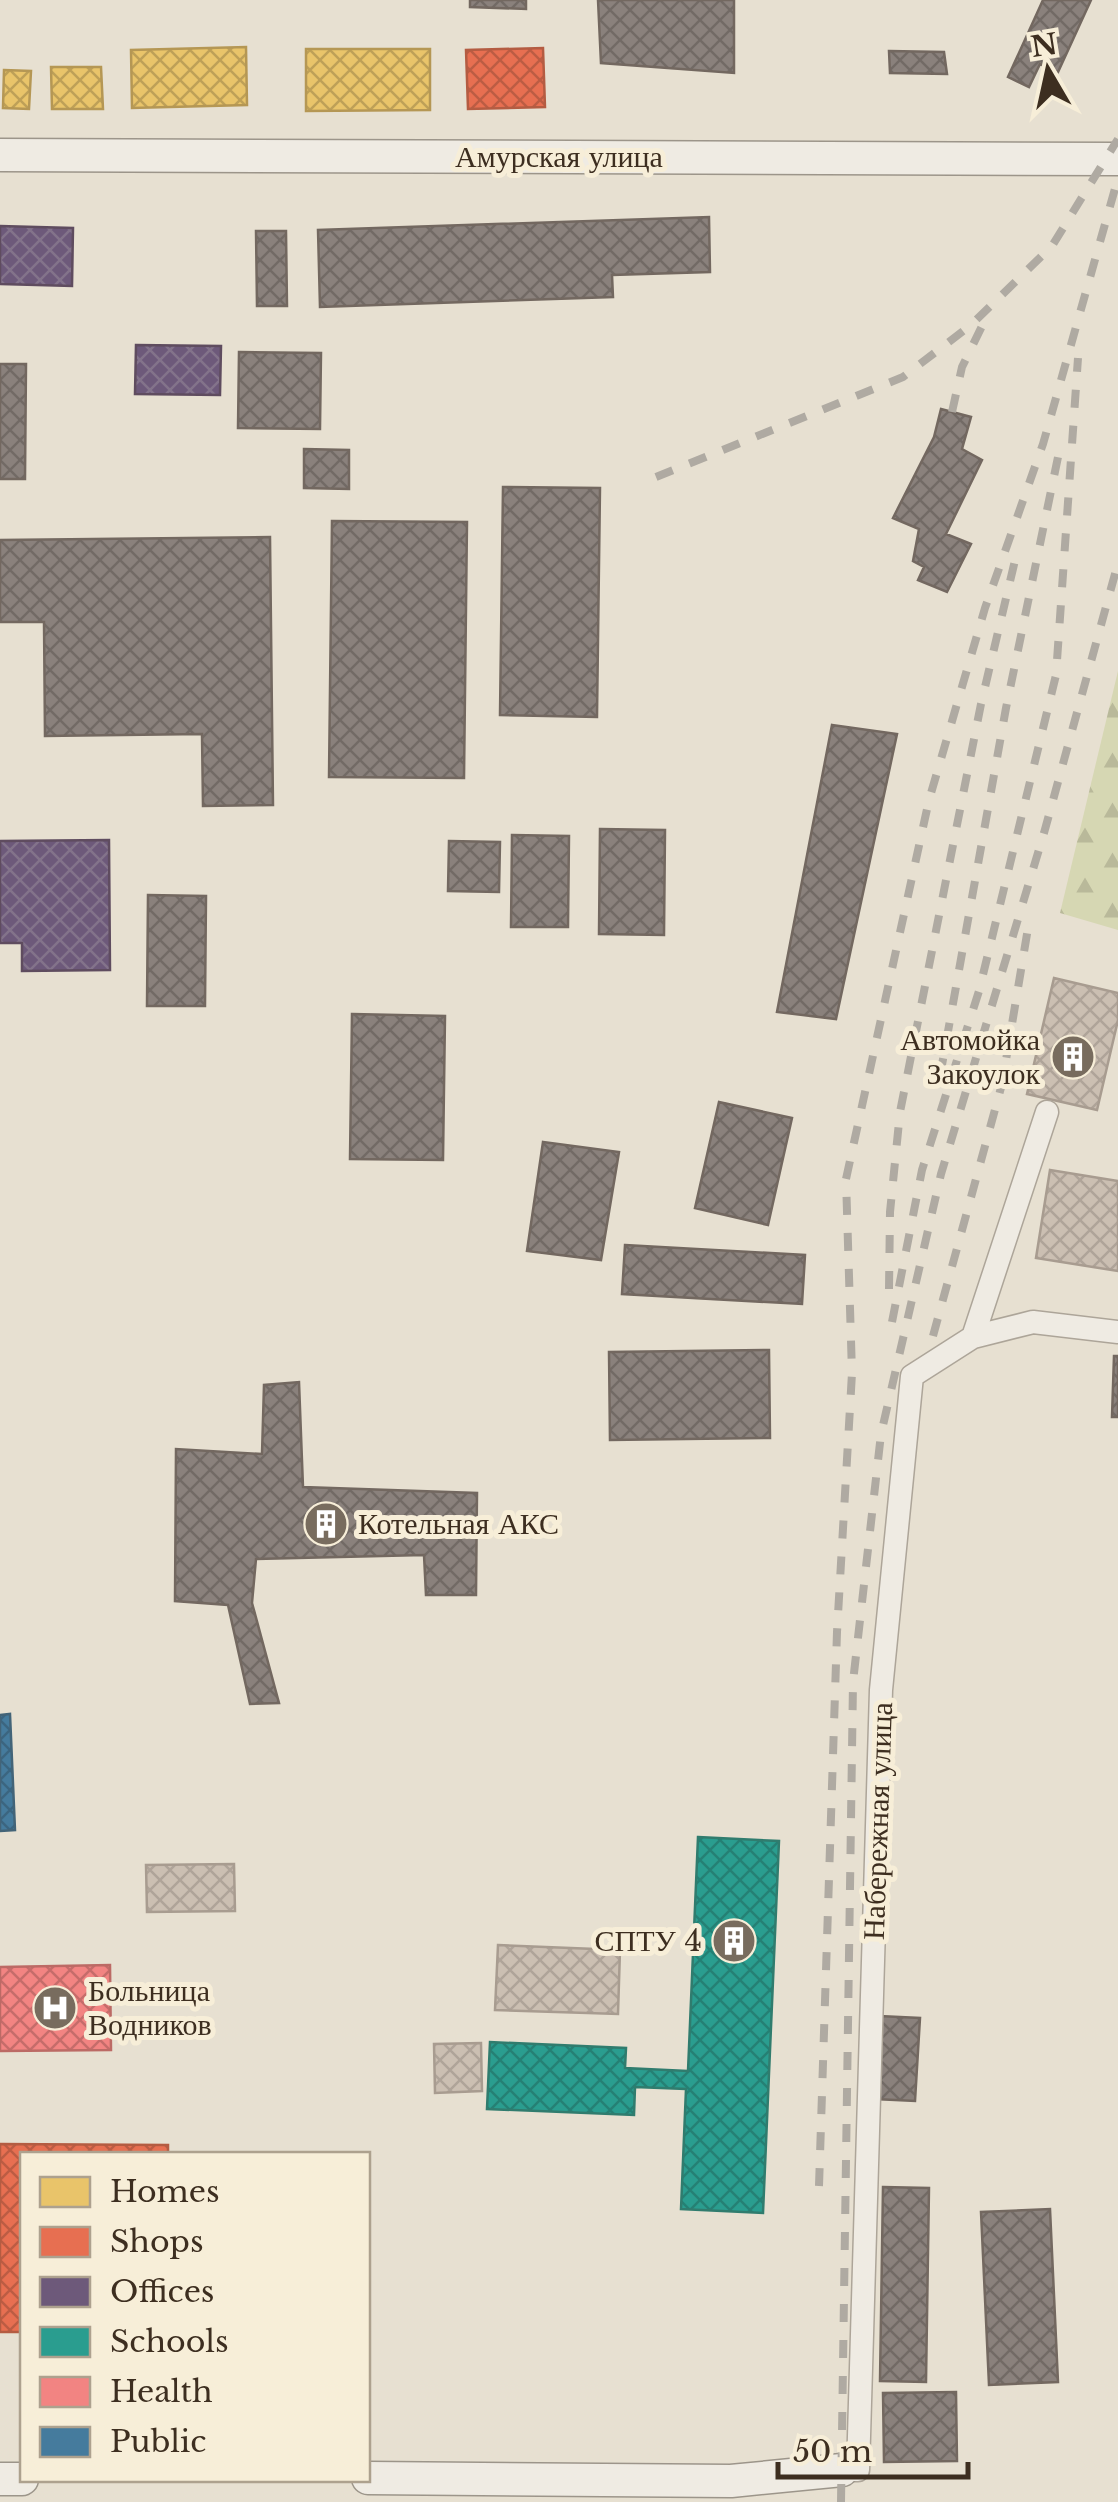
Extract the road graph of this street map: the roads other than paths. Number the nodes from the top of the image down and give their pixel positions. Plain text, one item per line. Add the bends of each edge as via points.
1 (0, 155) edge
2 (1118, 159) edge
3 (1046, 1112) dead end
4 (1118, 1332) edge
5 (973, 1337) junction
6 (842, 2470) joint
7 (370, 2478) edge

1 - 2 street, Амурская улица
3 - 5 street
4 - 5 street, Набережная улица via 1033,1322
5 - 6 street, Набережная улица via 912,1376 902,1446 881,1690 858,2470
6 - 7 street via 731,2480

